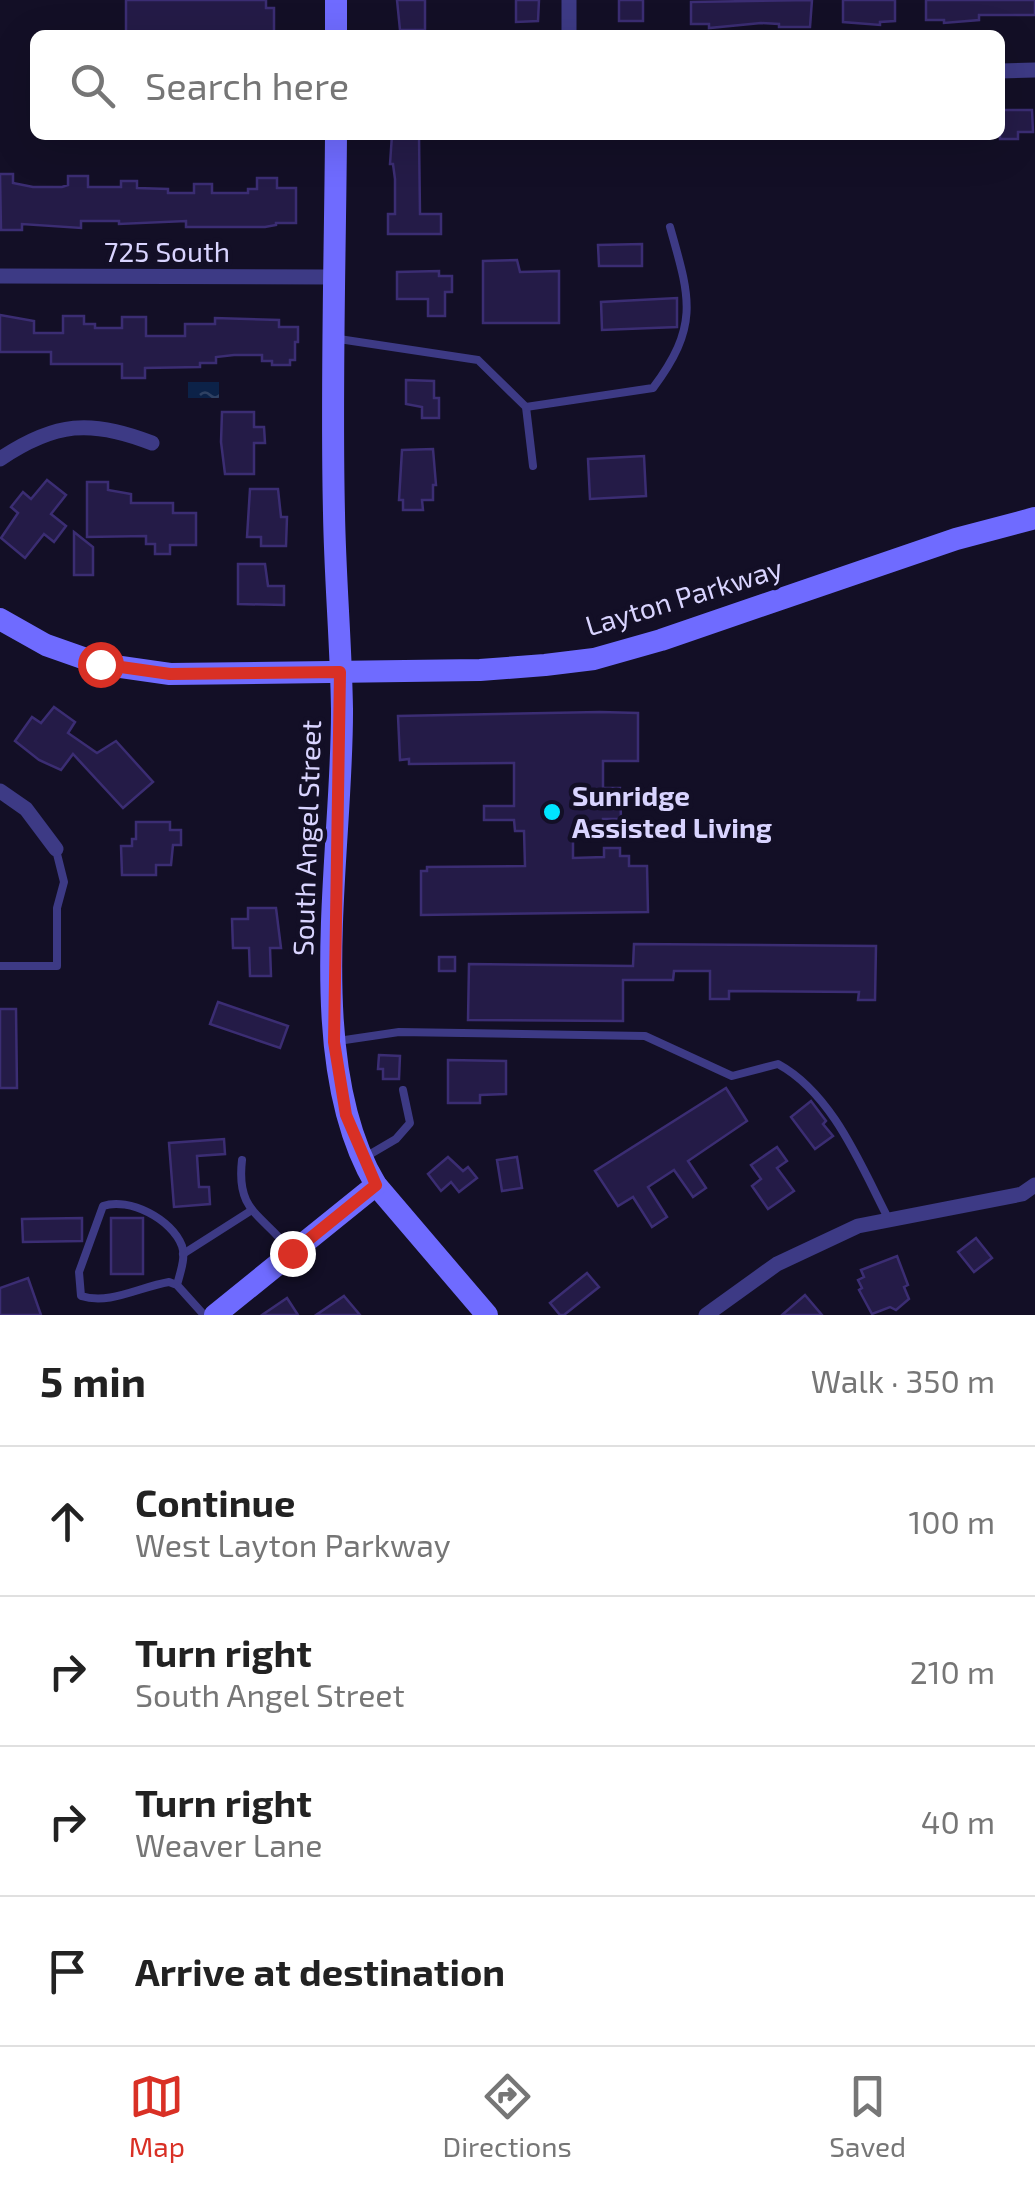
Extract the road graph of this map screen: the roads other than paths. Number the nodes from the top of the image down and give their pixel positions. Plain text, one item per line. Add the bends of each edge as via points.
1 (336, 0) edge
2 (569, 0) edge
3 (336, 30) edge
4 (569, 30) edge
5 (1005, 70) edge
6 (1035, 70) edge
7 (336, 140) edge
8 (670, 226) dead end
9 (0, 276) edge
10 (334, 277) junction
11 (334, 338) junction
12 (526, 406) junction
13 (152, 443) dead end
14 (0, 459) edge
15 (534, 466) dead end
16 (1035, 518) edge
17 (0, 619) edge
18 (340, 672) junction
19 (0, 791) edge
20 (56, 849) joint
21 (0, 966) edge
22 (334, 1042) junction
23 (404, 1090) dead end
24 (363, 1159) junction
25 (242, 1160) dead end
26 (1035, 1184) edge
27 (376, 1185) junction
28 (252, 1210) junction
29 (888, 1220) junction
30 (292, 1253) junction
31 (183, 1254) junction
32 (177, 1285) junction
33 (204, 1315) edge
34 (215, 1315) edge
35 (487, 1315) edge
36 (706, 1315) edge

1 - 3 main road
2 - 4 street
5 - 6 street
7 - 10 main road, South Angel Street
8 - 12 lane via 687,328 653,388
9 - 10 street, 725 South
10 - 11 main road, South Angel Street
11 - 12 lane via 478,360
11 - 18 main road, South Angel Street
12 - 15 lane
13 - 14 street via 118,430 78,426 32,438
16 - 18 main road, Layton Parkway via 594,658 480,670
17 - 18 main road, Layton Parkway via 46,646 100,664 170,674
18 - 22 main road, South Angel Street
19 - 20 street via 26,809
20 - 21 lane via 64,882 57,966
22 - 24 main road, South Angel Street via 346,1115
22 - 29 lane via 400,1032 644,1036 732,1076 778,1064 803,1078 850,1146
23 - 24 lane via 410,1123
24 - 27 main road, South Angel Street
25 - 28 lane via 240,1190
26 - 29 street via 1022,1194
27 - 30 main road
27 - 35 main road, South Angel Street
28 - 30 lane
28 - 31 lane
29 - 36 street via 858,1226 777,1264
30 - 34 main road
31 - 32 lane
31 - 32 lane via 160,1220 114,1202 96,1220 78,1285 81,1296 94,1300
32 - 33 lane

